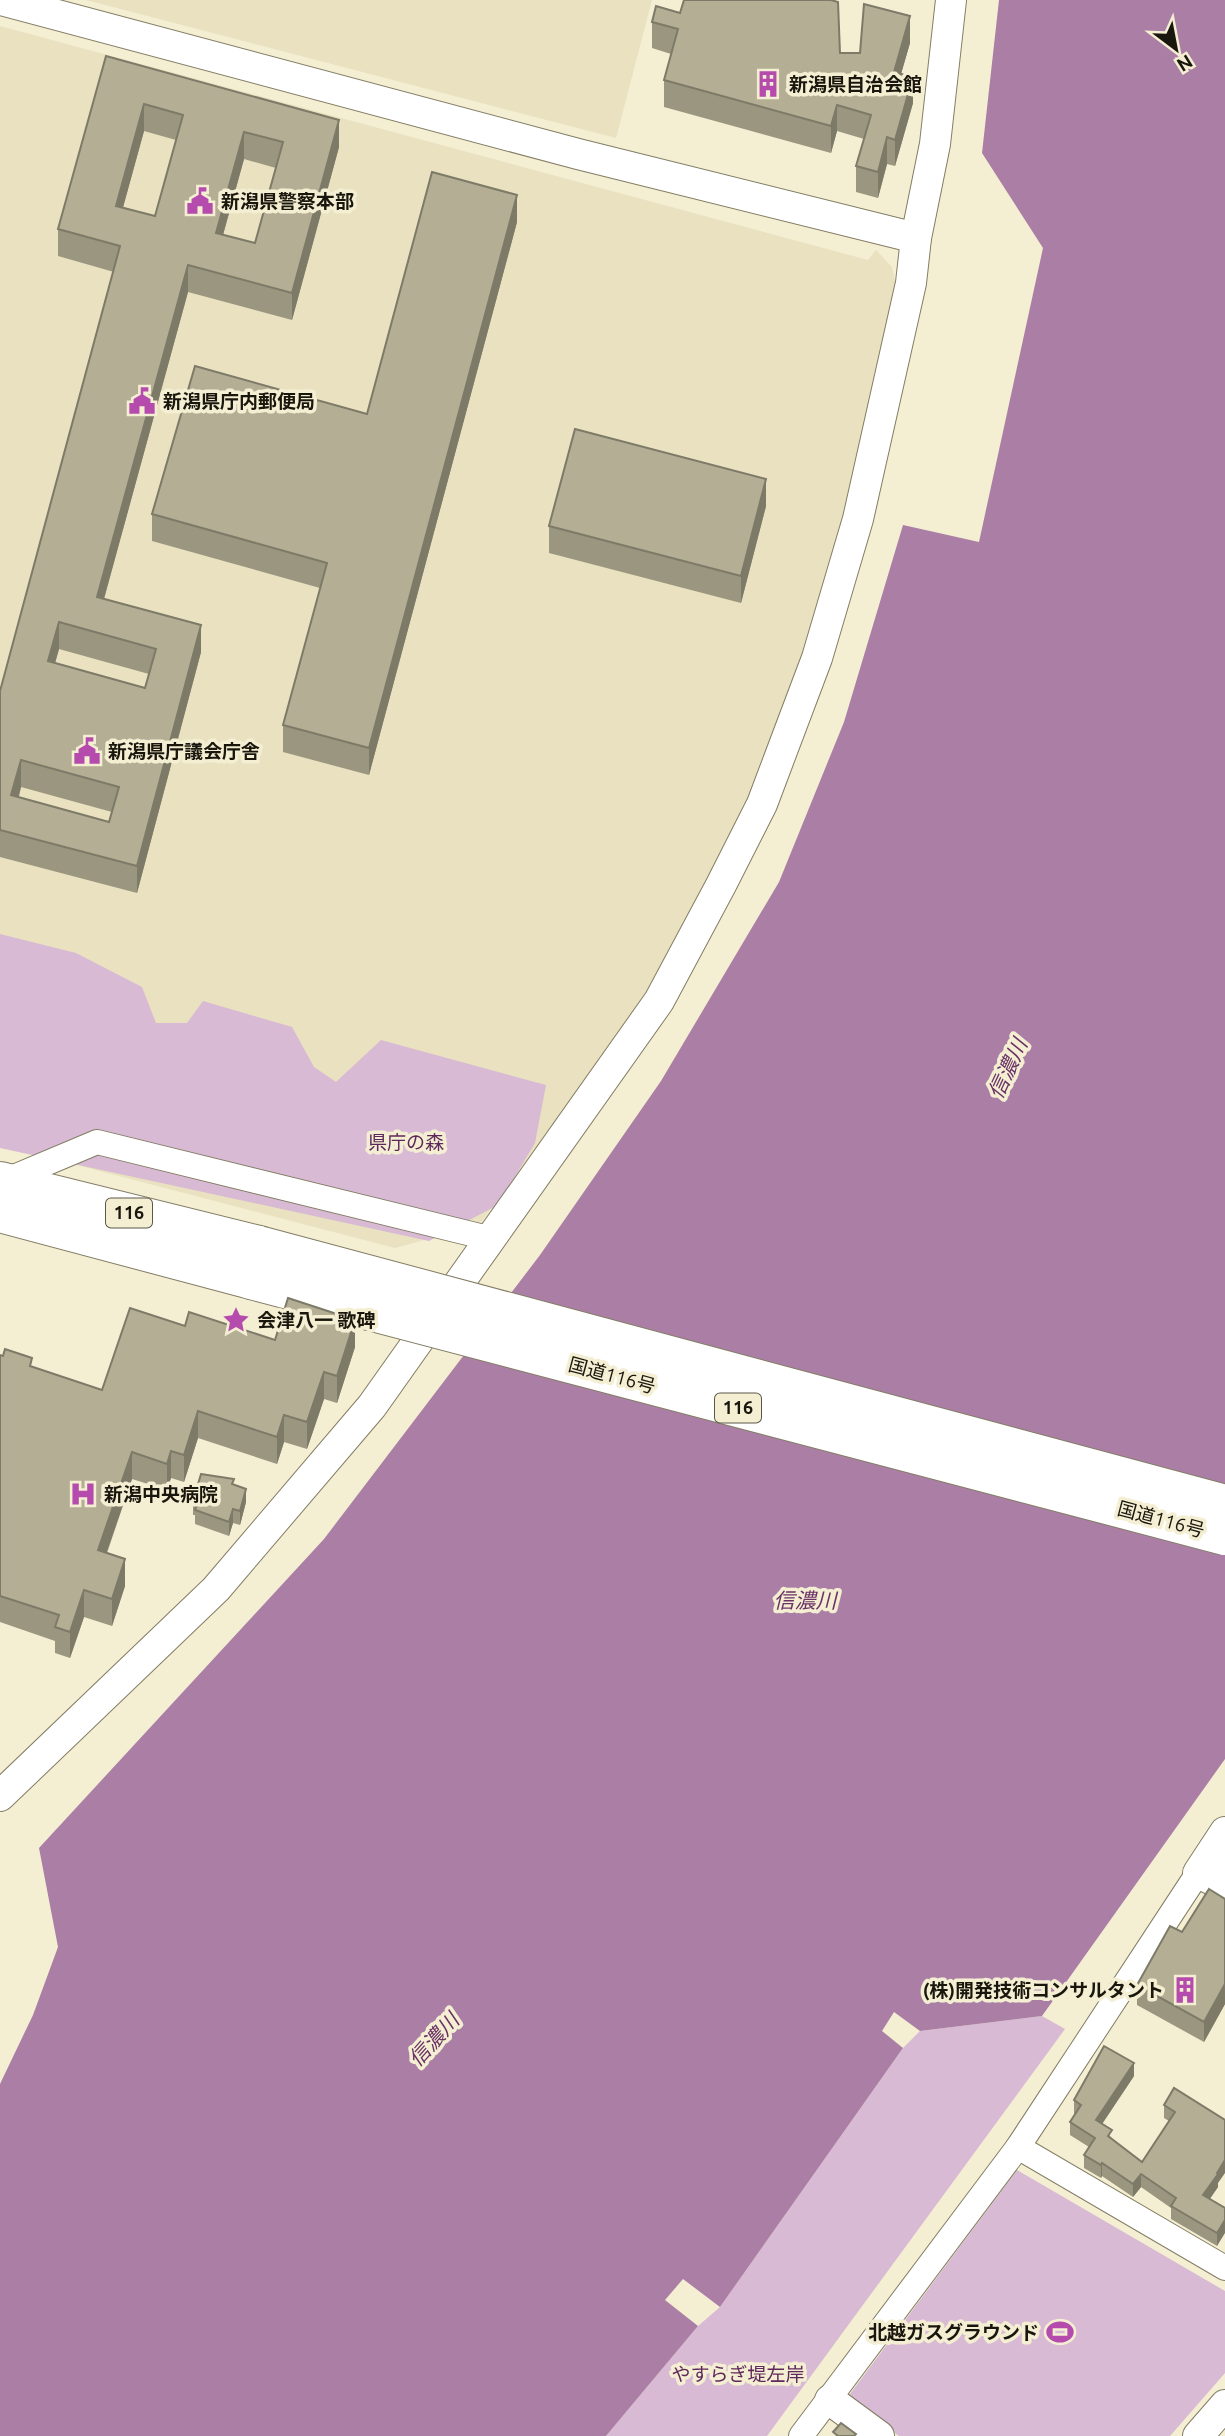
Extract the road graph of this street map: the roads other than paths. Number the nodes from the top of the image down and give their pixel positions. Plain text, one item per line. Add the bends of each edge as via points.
1 (1, 0) edge
2 (951, 0) edge
3 (916, 238) junction
4 (1, 1192) edge
5 (492, 1239) junction
6 (255, 1262) junction
7 (1225, 1504) edge
8 (1225, 1536) edge
9 (0, 1796) edge
10 (1225, 1832) edge
11 (1215, 1875) edge
12 (1018, 2147) junction
13 (1225, 2268) edge
14 (830, 2400) junction
15 (1225, 2405) edge
16 (801, 2436) edge
17 (879, 2436) edge
18 (1198, 2436) edge

1 - 3 street via 578,154
2 - 3 street via 935,144
3 - 5 street via 911,282 858,519 817,658 761,804 659,1001
4 - 5 street via 97,1142
4 - 6 highway, 国道116号 / 116
5 - 9 street via 372,1406 216,1589
6 - 7 highway, 国道116号 / 116, bridge
6 - 8 highway, 国道116号 / 116, bridge
10 - 11 street
11 - 12 street
12 - 13 street
12 - 14 street
14 - 16 street
14 - 17 street
15 - 18 street

